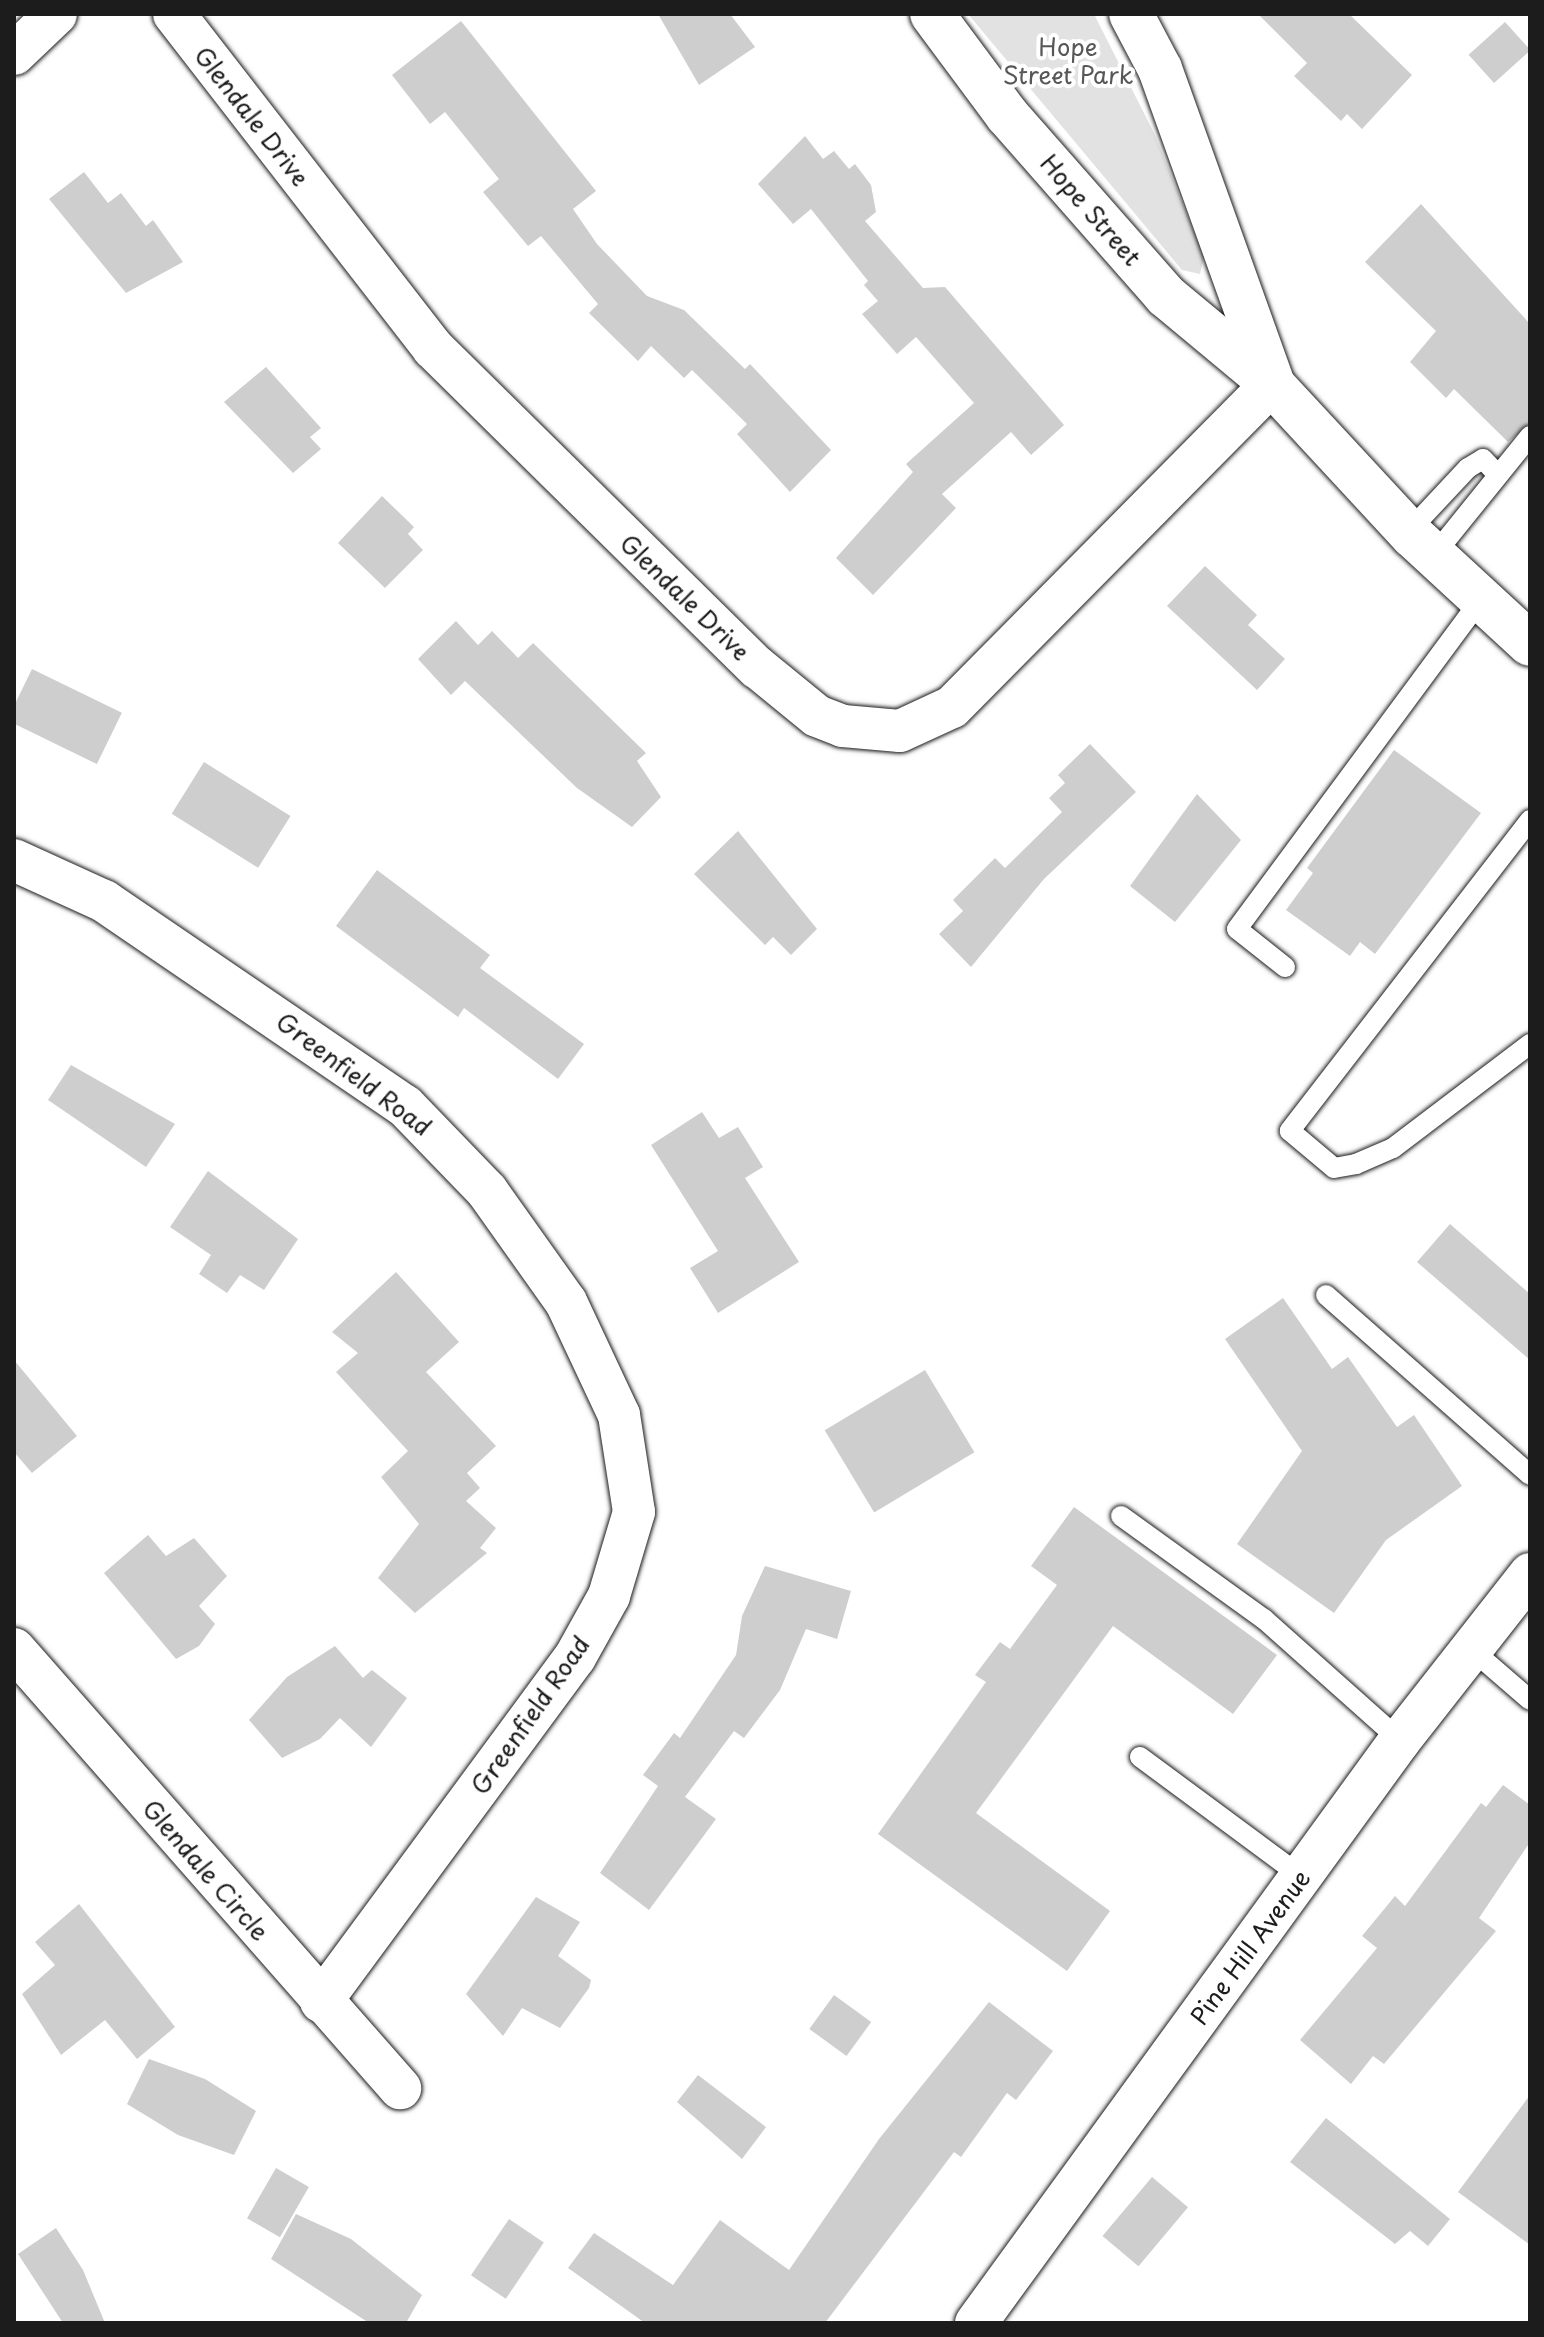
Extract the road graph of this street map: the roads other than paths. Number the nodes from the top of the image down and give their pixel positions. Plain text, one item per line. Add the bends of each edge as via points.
1 (56, 14) edge
2 (174, 14) edge
3 (932, 14) edge
4 (1131, 14) edge
5 (14, 54) edge
6 (1272, 384) junction
7 (1530, 436) edge
8 (1495, 472) junction
9 (1422, 543) junction
10 (1481, 599) junction
11 (1530, 644) edge
12 (1530, 820) edge
13 (14, 860) edge
14 (1285, 967) dead end
15 (1530, 1044) edge
16 (1326, 1295) dead end
17 (1530, 1475) edge
18 (1121, 1516) dead end
19 (1530, 1574) edge
20 (1470, 1648) junction
21 (14, 1649) edge
22 (1530, 1700) edge
23 (1400, 1740) junction
24 (1140, 1757) dead end
25 (1301, 1876) junction
26 (321, 2002) junction
27 (400, 2088) dead end
28 (976, 2323) edge

1 - 5 street
2 - 6 street, Glendale Drive via 433,348 757,667 817,716 843,726 900,731 952,707
3 - 6 main road, Hope Street via 1007,115 1166,296
4 - 6 main road, Hope Street via 1160,69
6 - 9 main road, Hope Street
7 - 8 lane
8 - 9 lane via 1495,487
8 - 9 lane via 1483,459 1468,468
9 - 10 main road, Hope Street
10 - 11 main road, Hope Street
10 - 14 lane via 1237,929
12 - 15 lane via 1290,1131 1334,1168 1356,1164 1393,1148
13 - 26 street, Greenfield Road via 104,901 405,1106 487,1191 566,1302 619,1415 634,1512 609,1596 575,1657
16 - 17 lane
18 - 23 lane via 1264,1619
19 - 20 street, Pine Hill Avenue
20 - 22 lane
20 - 23 street, Pine Hill Avenue
21 - 26 street, Glendale Circle
23 - 25 street, Pine Hill Avenue
24 - 25 lane
25 - 28 street, Pine Hill Avenue
26 - 27 street, Glendale Circle

